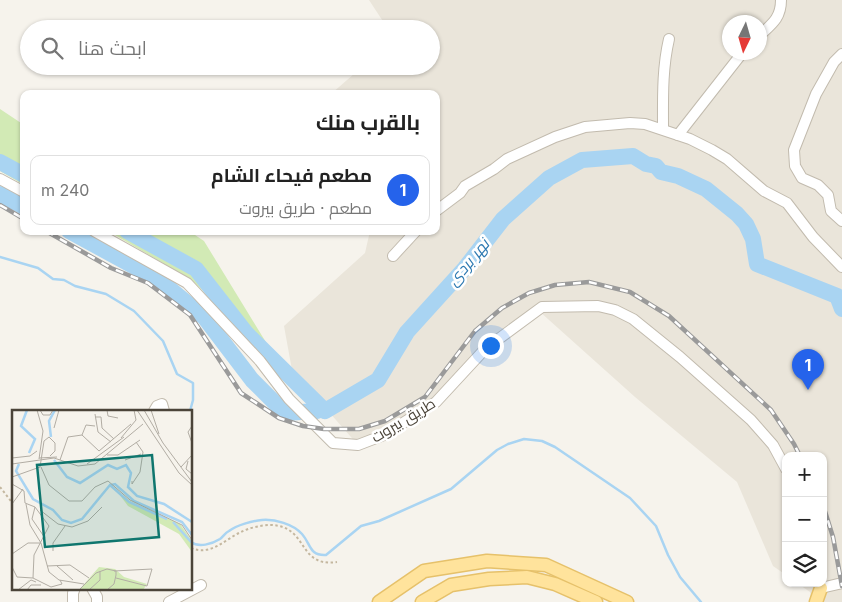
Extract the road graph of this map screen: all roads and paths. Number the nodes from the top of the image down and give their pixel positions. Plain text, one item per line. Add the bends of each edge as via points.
1 (781, 0) edge
2 (767, 28) edge
3 (669, 39) dead end
4 (842, 54) edge
5 (737, 60) edge
6 (838, 65) edge
7 (662, 129) junction
8 (678, 135) junction
9 (0, 179) edge
10 (20, 190) edge
11 (440, 208) edge
12 (842, 220) edge
13 (101, 235) edge
14 (412, 235) edge
15 (393, 256) dead end
16 (842, 267) edge
17 (154, 410) edge
18 (164, 410) edge
19 (782, 462) edge
20 (0, 487) edge
21 (12, 502) edge
22 (192, 548) edge
23 (337, 562) dead end
24 (842, 583) edge
25 (201, 585) dead end
26 (827, 585) edge
27 (820, 587) edge
28 (820, 587) edge
29 (93, 590) edge
30 (192, 590) edge
31 (192, 590) edge
32 (97, 602) edge
33 (169, 602) edge
34 (379, 602) edge
35 (422, 602) edge
36 (596, 602) edge
37 (628, 602) edge
38 (816, 602) edge
39 (823, 602) edge

1 - 2 street via 777,19
3 - 7 street via 665,56
4 - 6 street
5 - 8 street
6 - 12 street via 816,94 794,150 795,166 802,178 828,195 831,211
7 - 8 street
7 - 11 street via 630,123 569,131 507,159 465,186
8 - 16 street via 727,159 760,187 787,203
9 - 10 street
13 - 19 street, طريق بيروت via 187,283 333,443 358,446 384,435 436,402 485,349 542,307 598,306 633,319 680,357 751,420 773,445
14 - 15 street
17 - 18 street via 162,404
20 - 21 path
22 - 23 path via 214,548 240,532 272,525 293,532 315,560
24 - 26 street
25 - 30 street
27 - 38 main road
28 - 39 street
29 - 32 street
31 - 33 street
34 - 37 main road via 424,571 487,561 546,565
35 - 36 main road via 451,585 527,577 555,584

